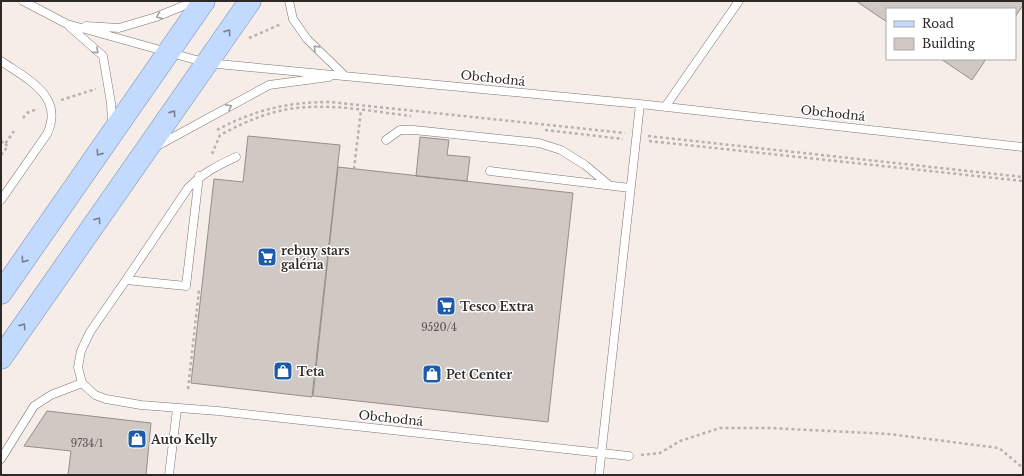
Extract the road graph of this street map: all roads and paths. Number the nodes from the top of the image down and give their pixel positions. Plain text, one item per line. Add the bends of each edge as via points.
1 (23, 1) edge
2 (195, 1) edge
3 (204, 1) edge
4 (250, 1) edge
5 (289, 1) edge
6 (739, 1) edge
7 (284, 22) dead end
8 (67, 24) junction
9 (246, 39) dead end
10 (170, 53) junction
11 (1, 61) edge
12 (207, 63) junction
13 (344, 75) junction
14 (96, 85) dead end
15 (60, 100) dead end
16 (640, 104) junction
17 (42, 107) dead end
18 (665, 107) junction
19 (361, 110) dead end
20 (23, 118) dead end
21 (216, 130) dead end
22 (14, 131) dead end
23 (112, 134) junction
24 (220, 135) dead end
25 (636, 135) junction
26 (386, 140) dead end
27 (1, 141) edge
28 (649, 141) dead end
29 (5, 144) junction
30 (1023, 147) edge
31 (146, 152) junction
32 (1, 155) edge
33 (236, 156) dead end
34 (212, 168) junction
35 (354, 169) dead end
36 (490, 171) dead end
37 (200, 176) junction
38 (1023, 177) edge
39 (1023, 181) edge
40 (609, 185) junction
41 (630, 188) junction
42 (1, 200) edge
43 (126, 280) junction
44 (1, 293) edge
45 (1, 358) edge
46 (82, 382) junction
47 (177, 409) junction
48 (602, 453) junction
49 (629, 456) joint
50 (1, 459) edge
51 (1023, 468) edge
52 (169, 475) edge
53 (599, 475) edge

1 - 8 lane
2 -> 8 lane via 156,17 119,28
3 - 10 main road
12 -> 4 main road
13 -> 5 lane via 306,39 293,19
6 - 18 lane
7 - 9 path
8 - 10 lane
8 -> 23 lane via 103,56 111,103
10 - 12 lane
10 - 23 main road
11 - 42 lane via 46,95 53,114 47,134
12 - 13 lane
31 -> 12 main road
13 - 16 lane, Obchodná
31 -> 13 lane via 269,85
14 - 15 path via 97,89
16 - 18 lane, Obchodná
16 - 25 lane
17 - 20 path via 27,113
18 - 30 lane, Obchodná
19 - 35 path
21 - 25 path via 267,109 308,102 330,102
22 - 29 path
23 -> 44 main road
24 - 34 path via 211,158
25 - 38 path
25 - 41 lane
26 - 40 lane via 400,130 414,130 539,143 561,150
27 - 29 path
28 - 39 path
29 - 32 path via 8,146
45 -> 31 main road
33 - 34 lane
34 - 37 lane
36 - 40 lane
37 - 43 lane via 188,188
37 - 43 lane via 186,286
40 - 41 lane
41 - 48 lane
43 - 46 lane via 90,332 81,351 78,367
46 - 47 lane, Obchodná via 95,395 106,399
46 - 50 lane via 51,395 34,406
47 - 48 lane, Obchodná via 199,409
47 - 52 lane
48 - 49 lane, Obchodná
48 - 53 lane
49 - 51 path via 660,453 680,441 720,428 770,428 889,434 999,448

